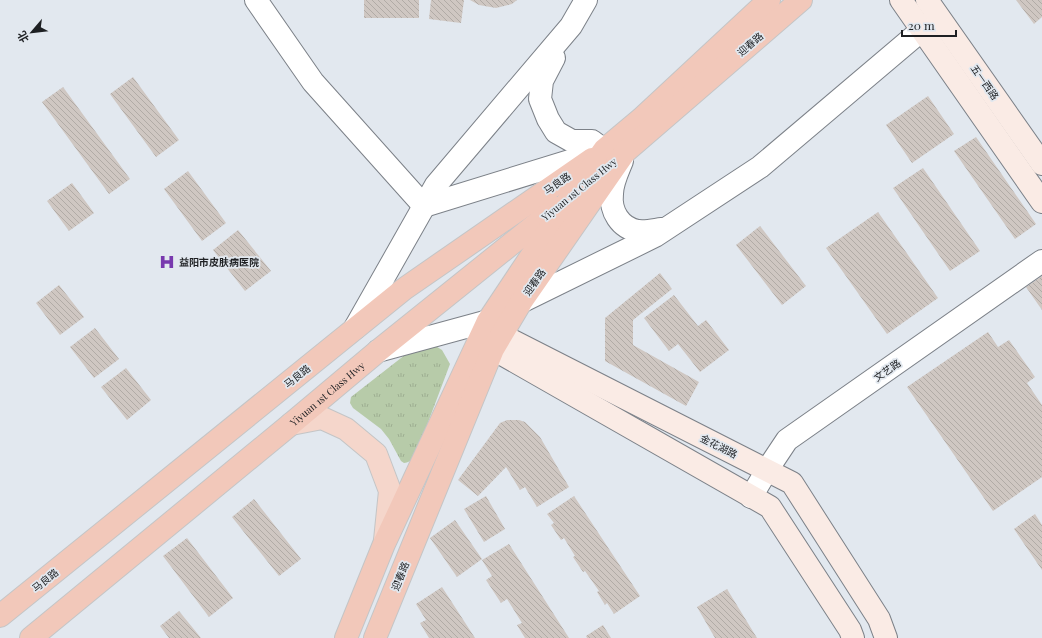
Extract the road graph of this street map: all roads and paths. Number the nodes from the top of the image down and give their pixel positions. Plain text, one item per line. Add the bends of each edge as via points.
1 (256, 0) edge
2 (586, 0) edge
3 (768, 0) edge
4 (801, 0) edge
5 (901, 0) edge
6 (929, 15) edge
7 (571, 26) junction
8 (615, 151) junction
9 (1042, 164) edge
10 (572, 195) junction
11 (1042, 202) edge
12 (424, 206) junction
13 (668, 228) junction
14 (1042, 261) edge
15 (521, 302) junction
16 (355, 328) junction
17 (494, 335) junction
18 (378, 350) junction
19 (291, 424) junction
20 (767, 470) junction
21 (751, 497) junction
22 (384, 544) junction
23 (0, 616) edge
24 (31, 638) edge
25 (346, 638) edge
26 (375, 638) edge
27 (853, 638) edge
28 (886, 638) edge

1 - 12 street via 313,82
2 - 7 street
3 - 8 highway, 迎春路 via 641,119
4 - 8 highway, 迎春路
5 - 6 main road
6 - 9 main road, 五一西路
6 - 11 main road
6 - 13 street via 760,167
7 - 8 street via 542,81 540,99 556,132 572,141 592,141
7 - 12 street via 436,185
8 - 10 highway, 迎春路
8 - 12 street
8 - 13 street via 612,205 616,217 624,226 636,231
8 - 15 highway, 迎春路
8 - 16 highway, 马良路 via 404,289
10 - 17 highway, 迎春路
10 - 18 highway, Yiyuan 1st Class Hwy
12 - 16 street
13 - 15 street
14 - 20 street, 文艺路 via 787,440
15 - 17 street
16 - 23 highway, 马良路
17 - 18 street
17 - 20 main road, 金花湖路
17 - 21 main road
17 - 22 highway, 迎春路
17 - 26 highway, 迎春路
18 - 19 highway, Yiyuan 1st Class Hwy
19 - 22 main road via 322,418 346,429 376,454 390,491
19 - 24 highway, Yiyuan 1st Class Hwy
20 - 21 street, 文艺路
20 - 28 main road, 金花湖路 via 792,483 878,619
21 - 27 main road via 770,507
22 - 25 highway, 迎春路

